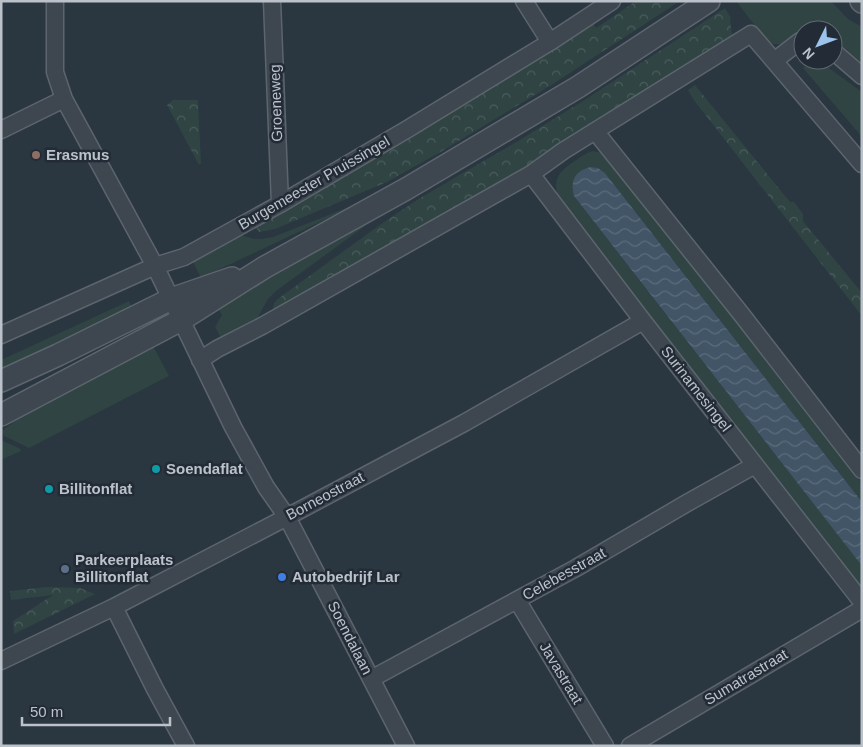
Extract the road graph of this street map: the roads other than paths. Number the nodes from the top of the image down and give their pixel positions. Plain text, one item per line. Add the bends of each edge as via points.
1 (55, 1) edge
2 (272, 1) edge
3 (524, 1) edge
4 (612, 1) edge
5 (709, 1) edge
6 (550, 42) junction
7 (793, 46) edge
8 (843, 60) edge
9 (774, 61) junction
10 (862, 76) edge
11 (64, 98) junction
12 (1, 130) edge
13 (595, 131) junction
14 (862, 164) edge
15 (531, 174) junction
16 (280, 204) junction
17 (155, 266) junction
18 (265, 267) junction
19 (170, 299) junction
20 (181, 320) junction
21 (643, 321) junction
22 (1, 335) edge
23 (200, 360) junction
24 (1, 381) edge
25 (1, 415) edge
26 (754, 465) junction
27 (862, 470) edge
28 (287, 517) junction
29 (516, 600) junction
30 (862, 602) edge
31 (114, 608) junction
32 (862, 609) edge
33 (1, 661) edge
34 (371, 680) junction
35 (186, 746) edge
36 (406, 746) edge
37 (605, 746) edge
38 (630, 746) edge

1 - 11 street, Soendalaan via 56,72
2 - 16 street, Groeneweg
3 - 6 street
4 - 6 street, Burgemeester Pruissingel
5 - 18 street via 570,92 406,189
6 - 16 street, Burgemeester Pruissingel
7 - 9 street
8 - 10 street
9 - 13 street via 751,34
9 - 14 street
11 - 12 street
11 - 17 street, Soendalaan
13 - 15 street
13 - 27 street
15 - 21 street, Surinamesingel
15 - 23 street
16 - 17 street, Burgemeester Pruissingel via 184,257
17 - 19 street, Soendalaan
17 - 22 street, Burgemeester Pruissingel
18 - 19 street
18 - 20 street
19 - 20 street, Soendalaan
19 - 24 street
20 - 23 street, Soendalaan
20 - 25 street
21 - 26 street, Surinamesingel
21 - 28 street, Borneostraat via 464,423
23 - 28 street, Soendalaan via 266,487
26 - 29 street, Celebesstraat
26 - 30 street, Surinamesingel
28 - 31 street, Borneostraat
28 - 34 street, Soendalaan
29 - 34 street, Celebesstraat
29 - 37 street, Javastraat
31 - 33 street, Borneostraat
31 - 35 street
32 - 38 street, Sumatrastraat
34 - 36 street, Soendalaan

